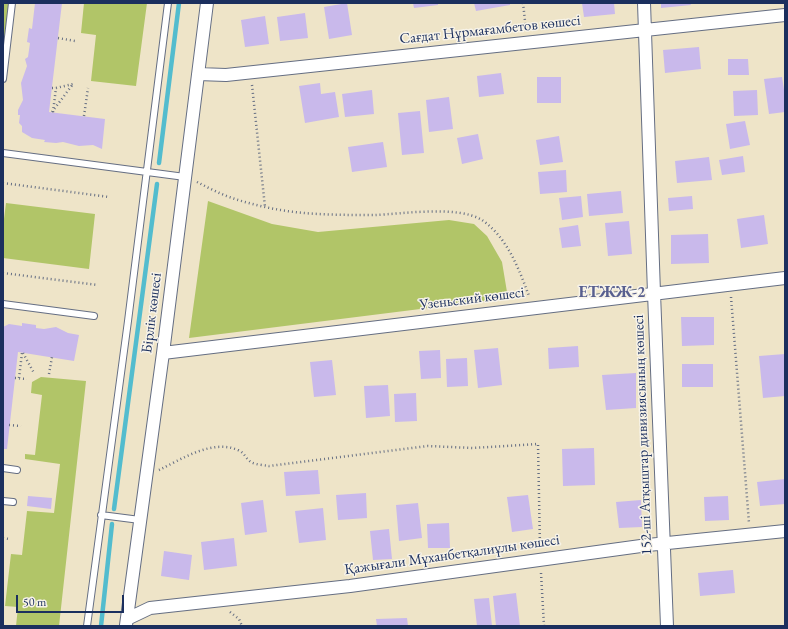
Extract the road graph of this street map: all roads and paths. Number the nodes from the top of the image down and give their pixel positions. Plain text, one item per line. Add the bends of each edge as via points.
1 (12, 3) edge
2 (168, 3) edge
3 (207, 3) edge
4 (523, 3) edge
5 (644, 3) edge
6 (785, 15) edge
7 (644, 30) junction
8 (58, 38) dead end
9 (75, 41) dead end
10 (528, 42) junction
11 (251, 73) junction
12 (198, 74) junction
13 (3, 79) edge
14 (52, 88) dead end
15 (56, 88) junction
16 (88, 88) dead end
17 (84, 116) dead end
18 (3, 153) edge
19 (146, 172) junction
20 (185, 177) junction
21 (3, 183) edge
22 (109, 197) dead end
23 (265, 207) junction
24 (3, 273) edge
25 (785, 278) edge
26 (730, 284) junction
27 (98, 285) dead end
28 (654, 293) junction
29 (3, 304) edge
30 (533, 308) junction
31 (94, 316) dead end
32 (163, 353) junction
33 (52, 357) dead end
34 (34, 373) dead end
35 (49, 374) dead end
36 (15, 378) dead end
37 (19, 378) junction
38 (27, 379) dead end
39 (9, 425) dead end
40 (22, 426) dead end
41 (3, 468) edge
42 (16, 470) dead end
43 (146, 476) junction
44 (3, 501) edge
45 (13, 502) dead end
46 (101, 515) junction
47 (140, 520) junction
48 (785, 531) edge
49 (750, 535) junction
50 (3, 538) edge
51 (8, 539) dead end
52 (664, 543) junction
53 (540, 560) junction
54 (126, 623) edge
55 (87, 626) edge
56 (544, 626) edge
57 (667, 626) edge

1 - 13 lane
2 - 19 lane
3 - 12 street, Бірлік көшесі
4 - 10 path
5 - 7 street, 152-ші Атқыштар дивизиясының көшесі
6 - 7 street, Сағдат Нұрмағамбетов көшесі
7 - 10 street, Сағдат Нұрмағамбетов көшесі
7 - 28 street, 152-ші Атқыштар дивизиясының көшесі
8 - 9 path
10 - 11 street, Сағдат Нұрмағамбетов көшесі
11 - 12 street, Сағдат Нұрмағамбетов көшесі
11 - 23 path
12 - 20 street, Бірлік көшесі
14 - 15 path
15 - 15 path via 73,84 52,112 55,94
16 - 17 path
18 - 19 lane
19 - 20 lane
19 - 46 lane
20 - 23 path via 234,199
20 - 32 street, Бірлік көшесі
21 - 22 path
23 - 30 path via 337,215 442,212 470,215 494,229 510,252
24 - 27 path
25 - 26 street, Узеньский көшесі
26 - 28 street, Узеньский көшесі
26 - 49 path
28 - 30 street, Узеньский көшесі
28 - 52 street, 152-ші Атқыштар дивизиясының көшесі
29 - 31 lane
30 - 32 street, Узеньский көшесі
32 - 43 street, Бірлік көшесі
33 - 35 path
34 - 37 path via 22,353
36 - 37 path
37 - 38 path
39 - 40 path
41 - 42 lane
43 - 47 street, Бірлік көшесі
43 - 53 path via 213,447 227,446 240,451 251,462 269,466 428,446 473,448 538,444
44 - 45 lane
46 - 47 lane
46 - 55 lane
47 - 54 street, Бірлік көшесі
48 - 49 street, Қажығали Мұханбетқалиұлы көшесі
49 - 52 street, Қажығали Мұханбетқалиұлы көшесі
50 - 51 path
52 - 53 street, Қажығали Мұханбетқалиұлы көшесі
52 - 57 street, 152-ші Атқыштар дивизиясының көшесі
53 - 54 street, Қажығали Мұханбетқалиұлы көшесі via 350,586 150,608
53 - 56 path

